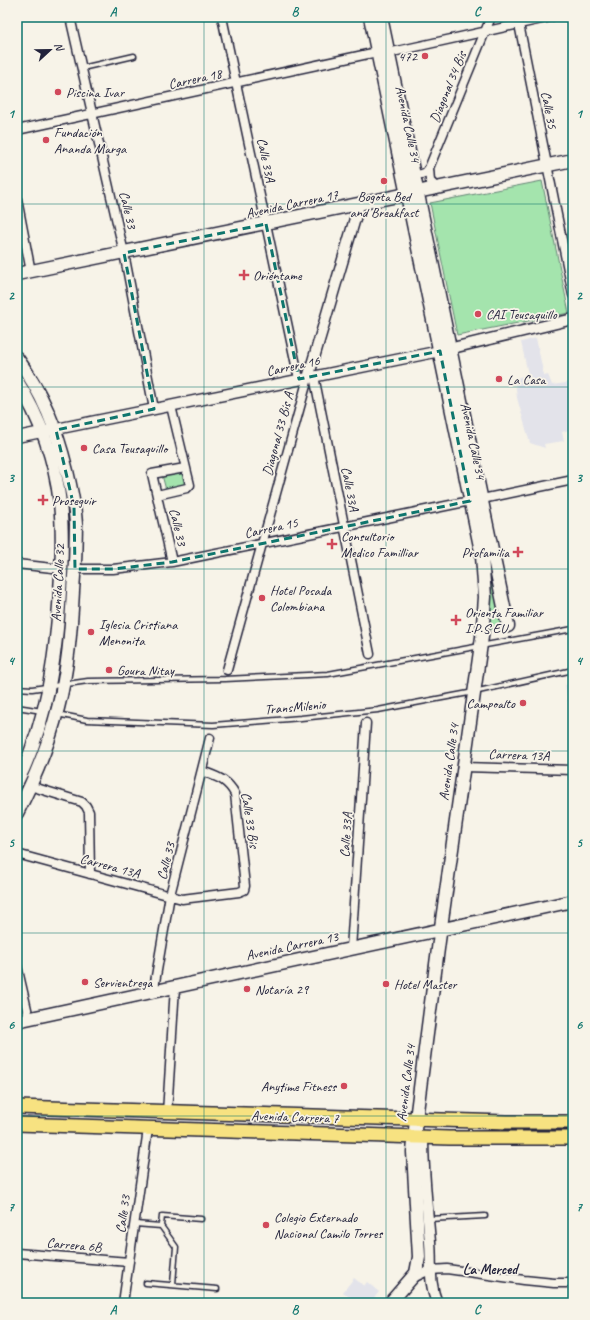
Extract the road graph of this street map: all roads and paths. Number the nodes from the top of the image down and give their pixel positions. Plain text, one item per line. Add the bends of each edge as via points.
1 (70, 17) edge
2 (222, 17) edge
3 (370, 17) edge
4 (381, 17) edge
5 (491, 17) edge
6 (551, 17) edge
7 (518, 24) junction
8 (486, 31) junction
9 (383, 53) junction
10 (134, 56) dead end
11 (82, 68) junction
12 (236, 83) junction
13 (93, 114) junction
14 (17, 130) edge
15 (573, 160) edge
16 (547, 166) junction
17 (429, 168) junction
18 (412, 173) junction
19 (437, 188) junction
20 (412, 194) junction
21 (17, 199) edge
22 (359, 205) junction
23 (266, 224) junction
24 (124, 253) junction
25 (31, 272) junction
26 (17, 274) edge
27 (573, 295) edge
28 (573, 319) edge
29 (445, 349) junction
30 (17, 358) edge
31 (307, 378) junction
32 (17, 381) edge
33 (171, 406) junction
34 (154, 409) junction
35 (56, 430) junction
36 (42, 432) junction
37 (17, 437) edge
38 (185, 468) junction
39 (573, 480) edge
40 (157, 495) junction
41 (476, 500) junction
42 (344, 526) junction
43 (262, 543) junction
44 (172, 562) junction
45 (17, 564) edge
46 (61, 569) junction
47 (74, 569) junction
48 (508, 626) dead end
49 (573, 628) edge
50 (480, 646) junction
51 (370, 654) dead end
52 (227, 670) dead end
53 (573, 670) edge
54 (64, 685) junction
55 (48, 687) junction
56 (17, 688) edge
57 (474, 692) junction
58 (17, 707) edge
59 (50, 713) junction
60 (366, 723) dead end
61 (210, 738) dead end
62 (464, 767) junction
63 (573, 770) edge
64 (202, 771) junction
65 (17, 782) edge
66 (30, 786) junction
67 (17, 812) edge
68 (17, 854) edge
69 (90, 874) junction
70 (244, 890) joint
71 (170, 895) junction
72 (573, 901) edge
73 (441, 930) junction
74 (351, 949) junction
75 (17, 966) edge
76 (175, 987) junction
77 (154, 992) junction
78 (29, 1018) junction
79 (17, 1021) edge
80 (17, 1107) edge
81 (167, 1113) junction
82 (416, 1119) junction
83 (573, 1122) edge
84 (17, 1124) edge
85 (148, 1129) junction
86 (418, 1137) junction
87 (573, 1138) edge
88 (421, 1193) junction
89 (485, 1216) dead end
90 (201, 1219) dead end
91 (428, 1219) junction
92 (134, 1224) junction
93 (161, 1226) junction
94 (17, 1252) edge
95 (129, 1262) junction
96 (430, 1270) junction
97 (412, 1278) junction
98 (146, 1283) dead end
99 (573, 1283) edge
100 (173, 1284) junction
101 (217, 1289) dead end
102 (123, 1303) edge
103 (390, 1303) edge
104 (437, 1303) edge

1 - 11 street, Calle 33
2 - 12 street, Calle 33A
3 - 9 main road, Avenida Calle 34
4 - 9 main road, Avenida Calle 34
5 - 8 street, Diagonal 34 Bis
6 - 7 street, Carrera 18
7 - 8 street, Carrera 18
7 - 16 street, Calle 35
8 - 9 street, Carrera 18
8 - 17 street, Diagonal 34 Bis
9 - 12 street, Carrera 18
9 - 18 main road, Avenida Calle 34
9 - 20 main road, Avenida Calle 34
10 - 11 lane
11 - 13 street, Calle 33
12 - 13 street, Carrera 18
12 - 23 street, Calle 33A
13 - 14 street, Carrera 18
13 - 24 street, Calle 33
15 - 16 main road, Avenida Carrera 17
16 - 19 main road, Avenida Carrera 17
16 - 27 street, Calle 35
17 - 18 street via 421,175
17 - 19 street via 430,181
18 - 20 main road, Avenida Calle 34
19 - 20 main road, Avenida Carrera 17
20 - 22 main road, Avenida Carrera 17
20 - 29 main road, Avenida Calle 34
21 - 25 street
22 - 23 main road, Avenida Carrera 17
22 - 31 street, Diagonal 33 Bis A
23 - 24 main road, Avenida Carrera 17
23 - 31 street, Calle 33A
24 - 25 main road, Avenida Carrera 17
24 - 34 street, Calle 33
25 - 26 main road, Avenida Carrera 17
28 - 29 street, Carrera 16
29 - 31 street, Carrera 16
29 - 41 main road, Avenida Calle 34
30 - 35 main road, Avenida Calle 32 via 38,389
31 - 33 street, Carrera 16
31 - 42 street, Calle 33A
31 - 43 street, Diagonal 33 Bis A
32 - 36 main road, Avenida Calle 32 via 33,409
33 - 34 street, Carrera 16
33 - 38 street
34 - 35 street, Carrera 16
35 - 36 street, Carrera 16
35 - 47 main road, Avenida Calle 32 via 72,489 76,524
36 - 37 street, Carrera 16
36 - 46 main road, Avenida Calle 32 via 60,502
38 - 40 street via 189,486
38 - 40 street, Calle 33 via 152,474
39 - 41 street, Carrera 15
40 - 44 street, Calle 33
41 - 42 street, Carrera 15
41 - 48 main road, Avenida Calle 34
41 - 50 main road, Avenida Calle 34 via 485,597
42 - 43 street, Carrera 15
42 - 51 street, Calle 33A
43 - 44 street, Carrera 15
43 - 52 street, Diagonal 33 Bis A
44 - 47 street, Carrera 15 via 113,569
45 - 46 street
46 - 55 main road, Avenida Calle 32 via 57,633
47 - 54 main road, Avenida Calle 32
49 - 50 lane
50 - 54 lane via 328,674 88,681
50 - 57 main road, Avenida Calle 34
53 - 57 lane, TransMilenio
54 - 55 lane
54 - 59 main road, Avenida Calle 32
55 - 56 lane
55 - 59 main road, Avenida Calle 32
57 - 59 lane, TransMilenio via 378,710 213,725 87,720
57 - 62 main road, Avenida Calle 34
58 - 59 lane, TransMilenio
59 - 65 main road, Avenida Calle 32
59 - 66 main road, Avenida Calle 32 via 45,748
60 - 74 street, Calle 33A
61 - 64 street, Calle 33
62 - 63 street, Carrera 13A
62 - 73 main road, Avenida Calle 34
64 - 70 street, Calle 33 Bis via 225,781 235,794
64 - 71 street, Calle 33
66 - 67 main road, Avenida Calle 32
66 - 69 street via 82,802 86,806 89,812
68 - 69 street, Carrera 13A
69 - 71 street, Carrera 13A
70 - 71 street, Carrera 13A via 188,898
71 - 77 street, Calle 33
72 - 73 main road, Avenida Carrera 13
73 - 74 main road, Avenida Carrera 13
73 - 82 main road, Avenida Calle 34
74 - 76 main road, Avenida Carrera 13
75 - 78 street
76 - 77 main road, Avenida Carrera 13
76 - 81 street
77 - 78 main road, Avenida Carrera 13
78 - 79 main road, Avenida Carrera 13
80 - 81 main road, Avenida Carrera 7
81 - 82 main road, Avenida Carrera 7
82 - 83 main road, Avenida Carrera 7
82 - 86 main road, Avenida Calle 34
84 - 85 main road, Avenida Carrera 7
85 - 86 main road, Avenida Carrera 7
85 - 92 street, Calle 33
86 - 87 main road, Avenida Carrera 7
86 - 88 main road, Avenida Calle 34 via 413,1152
88 - 91 street, Avenida Calle 34
88 - 97 main road, Avenida Calle 34 via 419,1257
89 - 91 lane
90 - 93 lane via 162,1216
91 - 96 street, Avenida Calle 34
92 - 93 lane
92 - 95 street, Calle 33
93 - 100 lane via 176,1247
94 - 95 street, Carrera 6B
95 - 102 street, Calle 33
96 - 97 street
96 - 99 street via 447,1269 524,1280
96 - 104 street, Avenida Calle 34
97 - 103 main road
98 - 100 lane
100 - 101 lane

